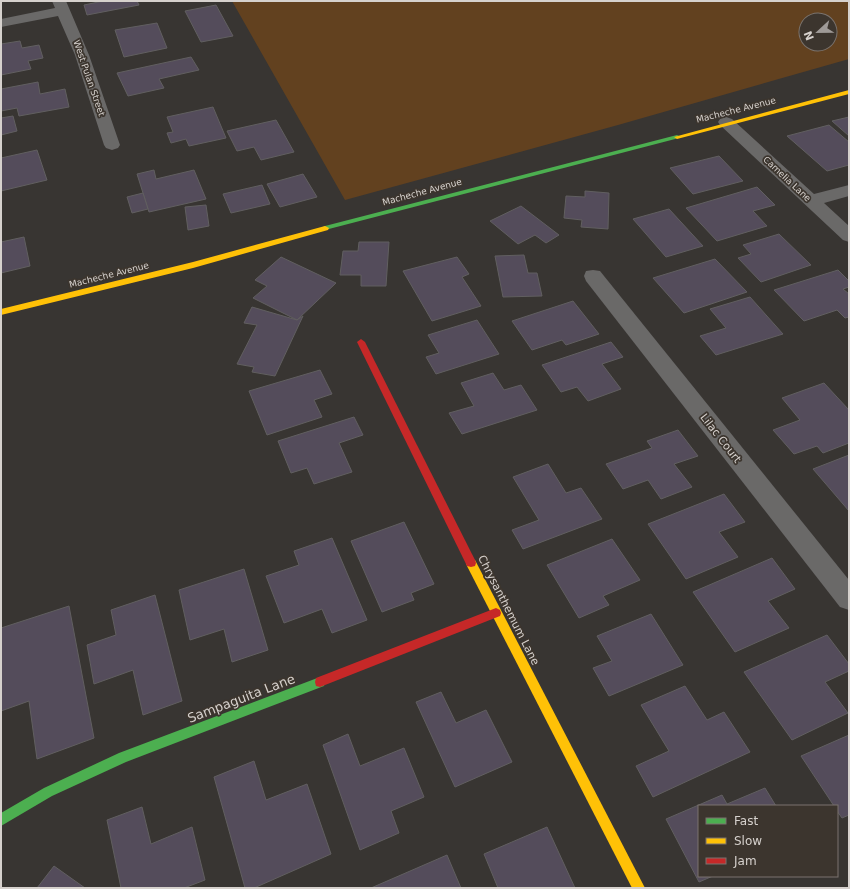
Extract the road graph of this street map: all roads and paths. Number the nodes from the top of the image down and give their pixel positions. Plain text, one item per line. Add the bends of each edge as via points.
1 (61, 6) edge
2 (1, 23) edge
3 (849, 92) edge
4 (726, 122) junction
5 (112, 146) dead end
6 (849, 190) edge
7 (811, 202) junction
8 (849, 236) edge
9 (593, 276) dead end
10 (1, 312) edge
11 (362, 342) dead end
12 (849, 599) edge
13 (496, 613) junction
14 (1, 820) edge
15 (639, 888) edge

1 - 2 street
1 - 5 street, West Pulan Street via 82,55
3 - 4 main road, Macheche Avenue
4 - 7 street, Camelia Lane
4 - 10 main road, Macheche Avenue via 338,224 194,265
6 - 7 street
7 - 8 street, Camelia Lane
9 - 12 street, Lilac Court
11 - 13 main road, Chrysanthemum Lane
13 - 14 main road, Sampaguita Lane via 123,757 48,792
13 - 15 main road, Chrysanthemum Lane

